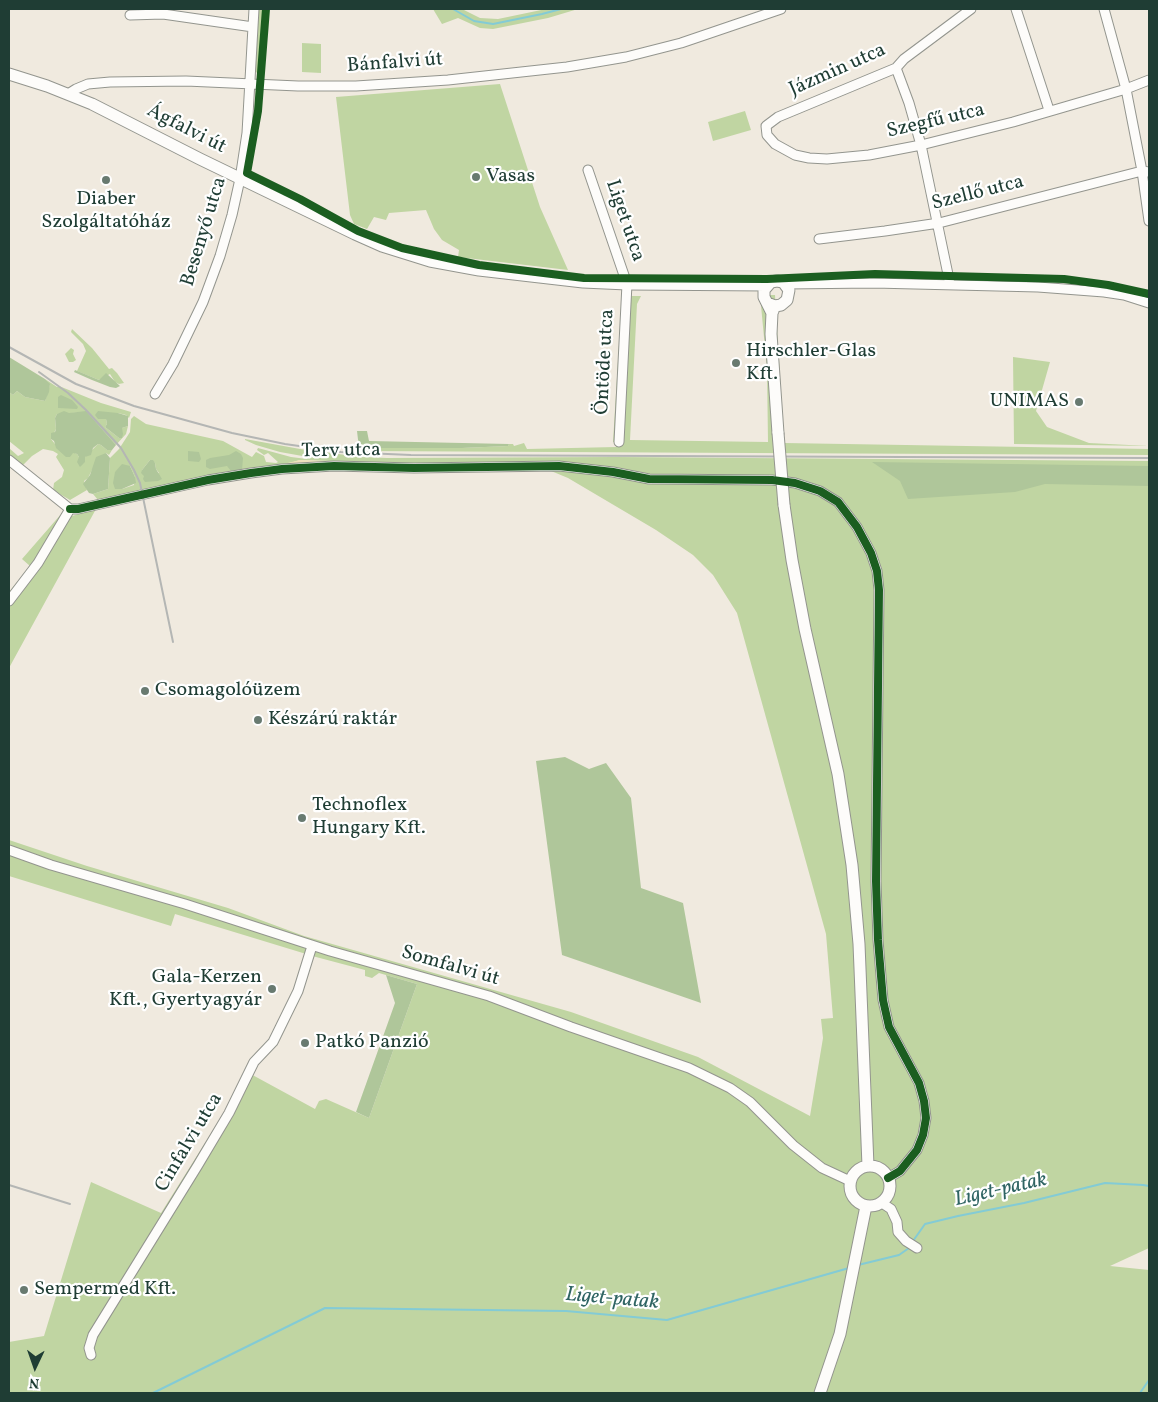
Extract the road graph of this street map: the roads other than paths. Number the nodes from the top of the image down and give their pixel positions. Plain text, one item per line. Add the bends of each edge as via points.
1 (254, 9) edge
2 (782, 9) edge
3 (971, 9) edge
4 (1016, 9) edge
5 (1104, 9) edge
6 (130, 15) dead end
7 (253, 27) junction
8 (896, 68) junction
9 (9, 74) edge
10 (1149, 80) edge
11 (250, 84) junction
12 (1126, 89) junction
13 (68, 94) junction
14 (1049, 110) junction
15 (766, 126) joint
16 (922, 144) junction
17 (588, 170) dead end
18 (1146, 172) edge
19 (240, 179) junction
20 (1149, 221) edge
21 (939, 223) junction
22 (819, 239) dead end
23 (627, 284) junction
24 (785, 284) junction
25 (815, 284) junction
26 (950, 284) junction
27 (788, 297) junction
28 (769, 300) junction
29 (1149, 300) edge
30 (155, 394) dead end
31 (619, 442) dead end
32 (9, 460) edge
33 (70, 509) junction
34 (9, 601) edge
35 (9, 850) edge
36 (312, 946) junction
37 (868, 1166) junction
38 (888, 1178) junction
39 (850, 1181) junction
40 (882, 1203) junction
41 (866, 1206) junction
42 (913, 1245) dead end
43 (91, 1355) dead end
44 (820, 1393) edge

1 - 7 street, Besenyő utca
2 - 11 street, Bánfalvi út via 681,43 584,64 448,80 356,86
3 - 8 street, Jázmin utca
4 - 14 street
5 - 12 street
6 - 7 street via 163,14
7 - 11 street, Besenyő utca
8 - 15 street, Jázmin utca via 778,117
8 - 16 street
9 - 13 main road
10 - 12 street, Szegfű utca
11 - 13 street, Bánfalvi út via 95,80
11 - 19 street, Besenyő utca via 248,133
12 - 14 street, Szegfű utca
12 - 18 street
13 - 19 main road, Ágfalvi út
14 - 16 street, Szegfű utca
15 - 16 street, Szegfű utca via 767,135 776,144 808,158 842,158
16 - 21 street
17 - 23 street, Liget utca
18 - 20 street
18 - 21 street, Szellő utca
19 - 23 main road, Ágfalvi út via 378,244 430,261 511,274
19 - 30 street, Besenyő utca via 220,256 203,302
21 - 22 street, Szellő utca
21 - 26 street
23 - 28 main road, Ágfalvi út via 722,284
23 - 31 street, Öntöde utca
24 - 25 street
24 - 27 main road via 789,290
24 - 28 main road, Ágfalvi út via 777,281
25 - 26 street
25 - 27 street
26 - 29 street via 1084,290
27 - 28 main road via 783,304
28 - 37 main road, bridge via 784,505 792,560 838,774 852,865 859,944
32 - 33 street
33 - 34 street via 38,563
33 - 38 street, Terv utca via 208,480 300,468 559,466 649,479 772,480 820,491 838,502 857,527 877,571 876,881 883,1000 889,1026 919,1083 926,1118 917,1150 900,1171
35 - 36 street, Somfalvi út
36 - 39 street, Somfalvi út via 489,996 689,1068 750,1102 793,1145 822,1168
36 - 43 street, Cinfalvi utca via 298,991 269,1048 254,1062 229,1113 93,1335
37 - 38 main road via 880,1169
37 - 39 main road via 857,1170
38 - 40 main road via 890,1189
39 - 41 main road via 853,1197
40 - 41 main road
40 - 42 street via 891,1209 898,1232
41 - 44 main road via 840,1334

